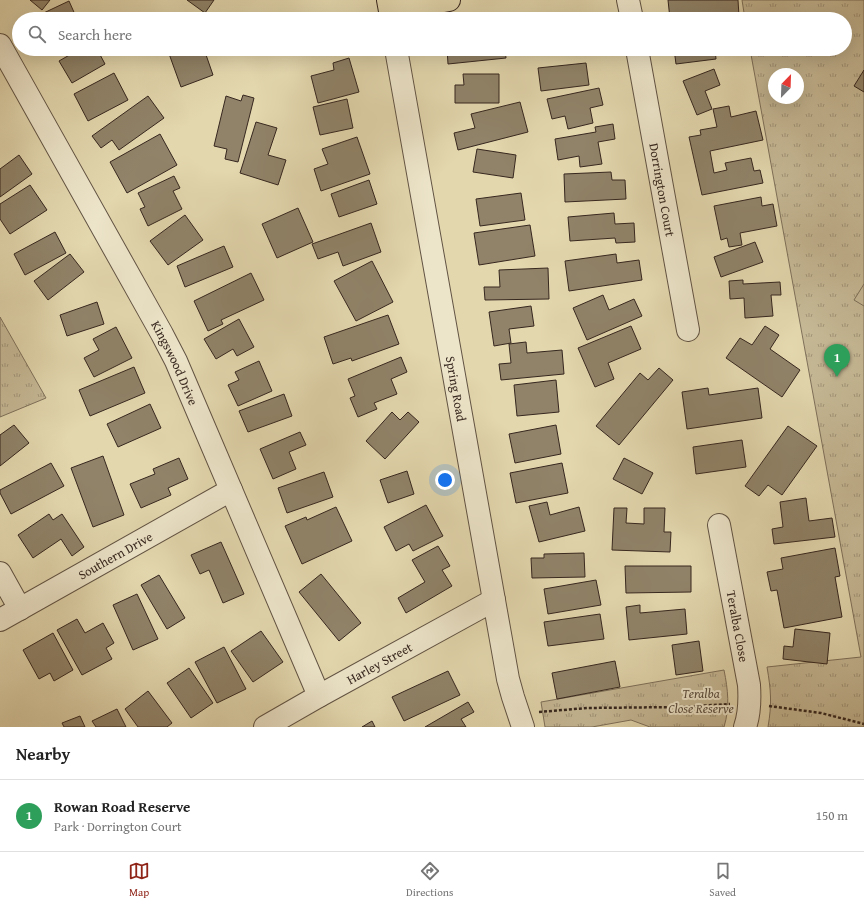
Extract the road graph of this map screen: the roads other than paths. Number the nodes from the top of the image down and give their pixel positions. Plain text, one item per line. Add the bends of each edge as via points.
1 (449, 0) edge
2 (628, 0) edge
3 (389, 10) edge
4 (631, 12) edge
5 (0, 45) edge
6 (397, 56) edge
7 (638, 56) edge
8 (688, 330) dead end
9 (231, 490) junction
10 (719, 525) dead end
11 (0, 573) edge
12 (494, 600) junction
13 (20, 609) junction
14 (0, 620) edge
15 (319, 696) junction
16 (521, 720) edge
17 (265, 727) edge
18 (746, 727) edge

1 - 3 main road
2 - 4 street
5 - 9 street, Kingswood Drive via 176,361
6 - 12 street, Spring Road
7 - 8 street, Dorrington Court
9 - 13 street, Southern Drive
9 - 15 street, Kingswood Drive
10 - 18 street, Teralba Close via 749,686
11 - 13 street
12 - 15 street, Harley Street
12 - 16 street, Spring Road via 508,678
13 - 14 street, Southern Drive
15 - 17 street, Harley Street

